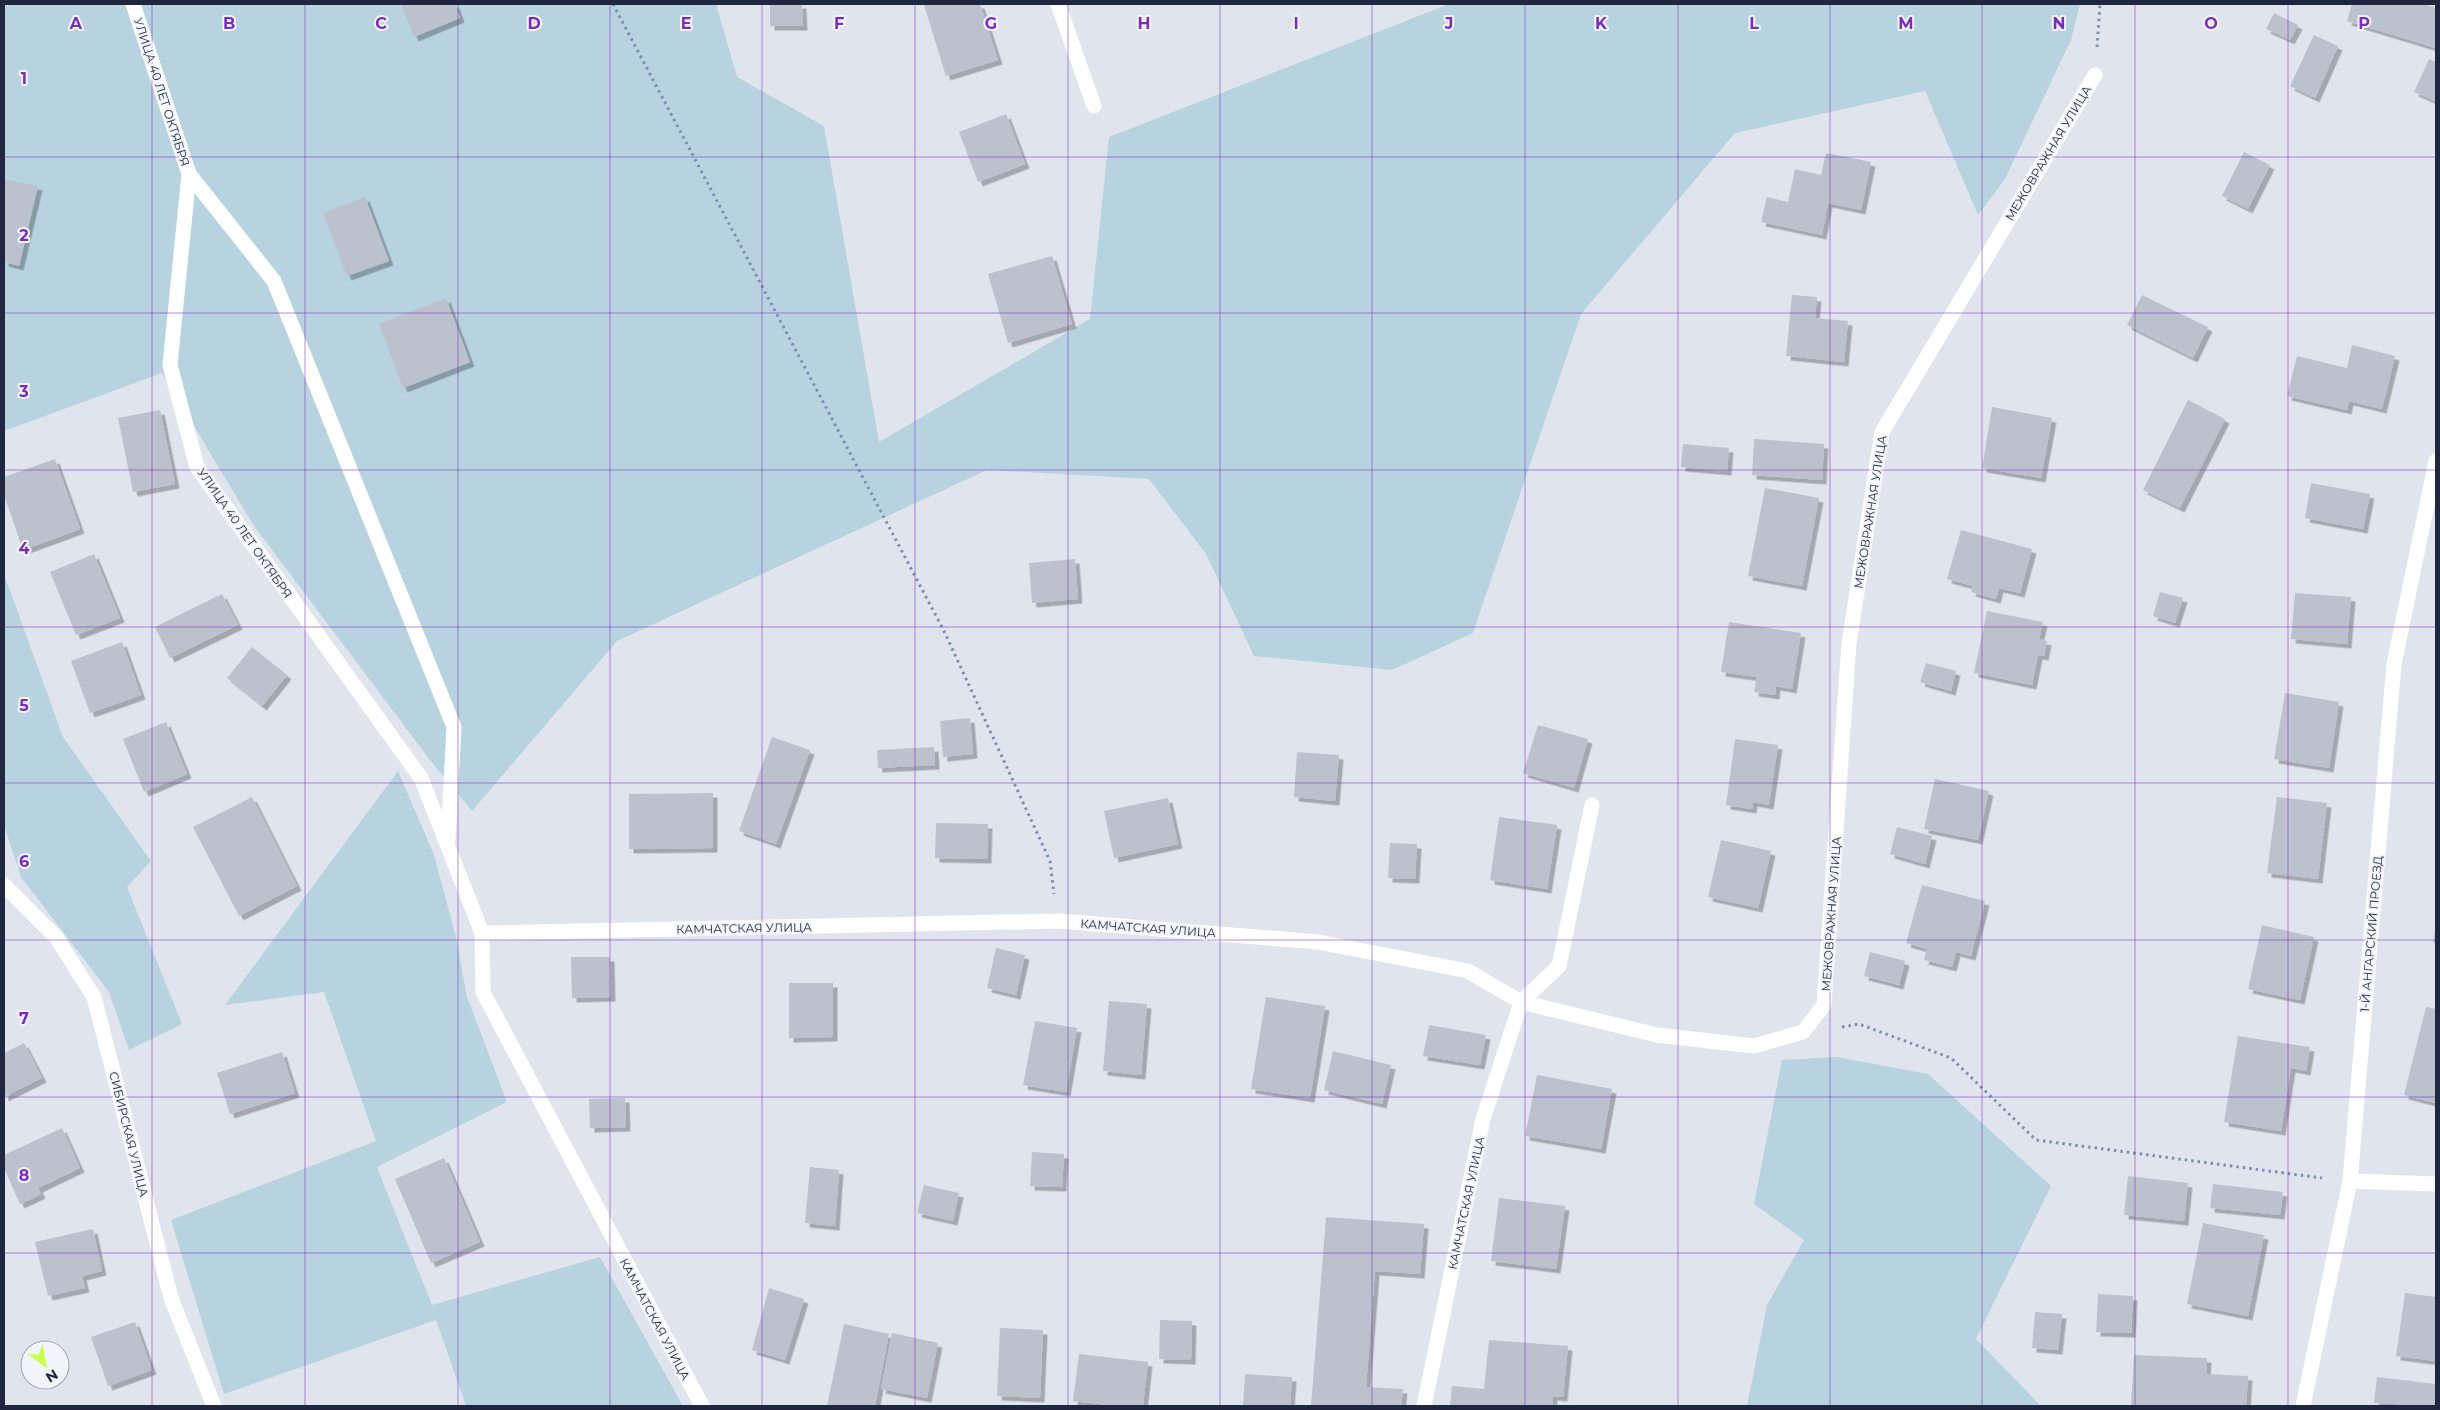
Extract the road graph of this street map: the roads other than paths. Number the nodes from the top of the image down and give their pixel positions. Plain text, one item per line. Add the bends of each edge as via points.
1 (133, 4) edge
2 (1058, 4) edge
3 (2095, 75) road end
4 (1094, 106) dead end
5 (189, 174) junction
6 (2436, 461) edge
7 (1592, 805) dead end
8 (448, 846) junction
9 (4, 886) edge
10 (482, 933) junction
11 (1520, 1002) junction
12 (1804, 1032) joint
13 (2350, 1182) junction
14 (2436, 1184) edge
15 (214, 1406) edge
16 (702, 1406) edge
17 (1424, 1406) edge
18 (2303, 1406) edge

1 - 5 street, УЛИЦА 40 ЛЕТ ОКТЯБРЯ
2 - 4 street
3 - 12 street, МЕЖОВРАЖНАЯ УЛИЦА via 1882,432 1849,643 1824,1005
5 - 8 street via 274,281 454,727
5 - 8 street, УЛИЦА 40 ЛЕТ ОКТЯБРЯ via 170,365 197,467 420,778
6 - 13 street, 1-Й АНГАРСКИЙ ПРОЕЗД via 2394,664
7 - 11 street via 1559,966
8 - 10 street, УЛИЦА 40 ЛЕТ ОКТЯБРЯ
9 - 15 street, СИБИРСКАЯ УЛИЦА via 56,937 94,997 171,1298
10 - 11 street, КАМЧАТСКАЯ УЛИЦА via 1058,921 1318,942 1468,971
10 - 16 street, КАМЧАТСКАЯ УЛИЦА via 483,992
11 - 12 street, КАМЧАТСКАЯ УЛИЦА via 1657,1035 1754,1046
11 - 17 street, КАМЧАТСКАЯ УЛИЦА via 1483,1119
13 - 14 street
13 - 18 street, 1-Й АНГАРСКИЙ ПРОЕЗД

